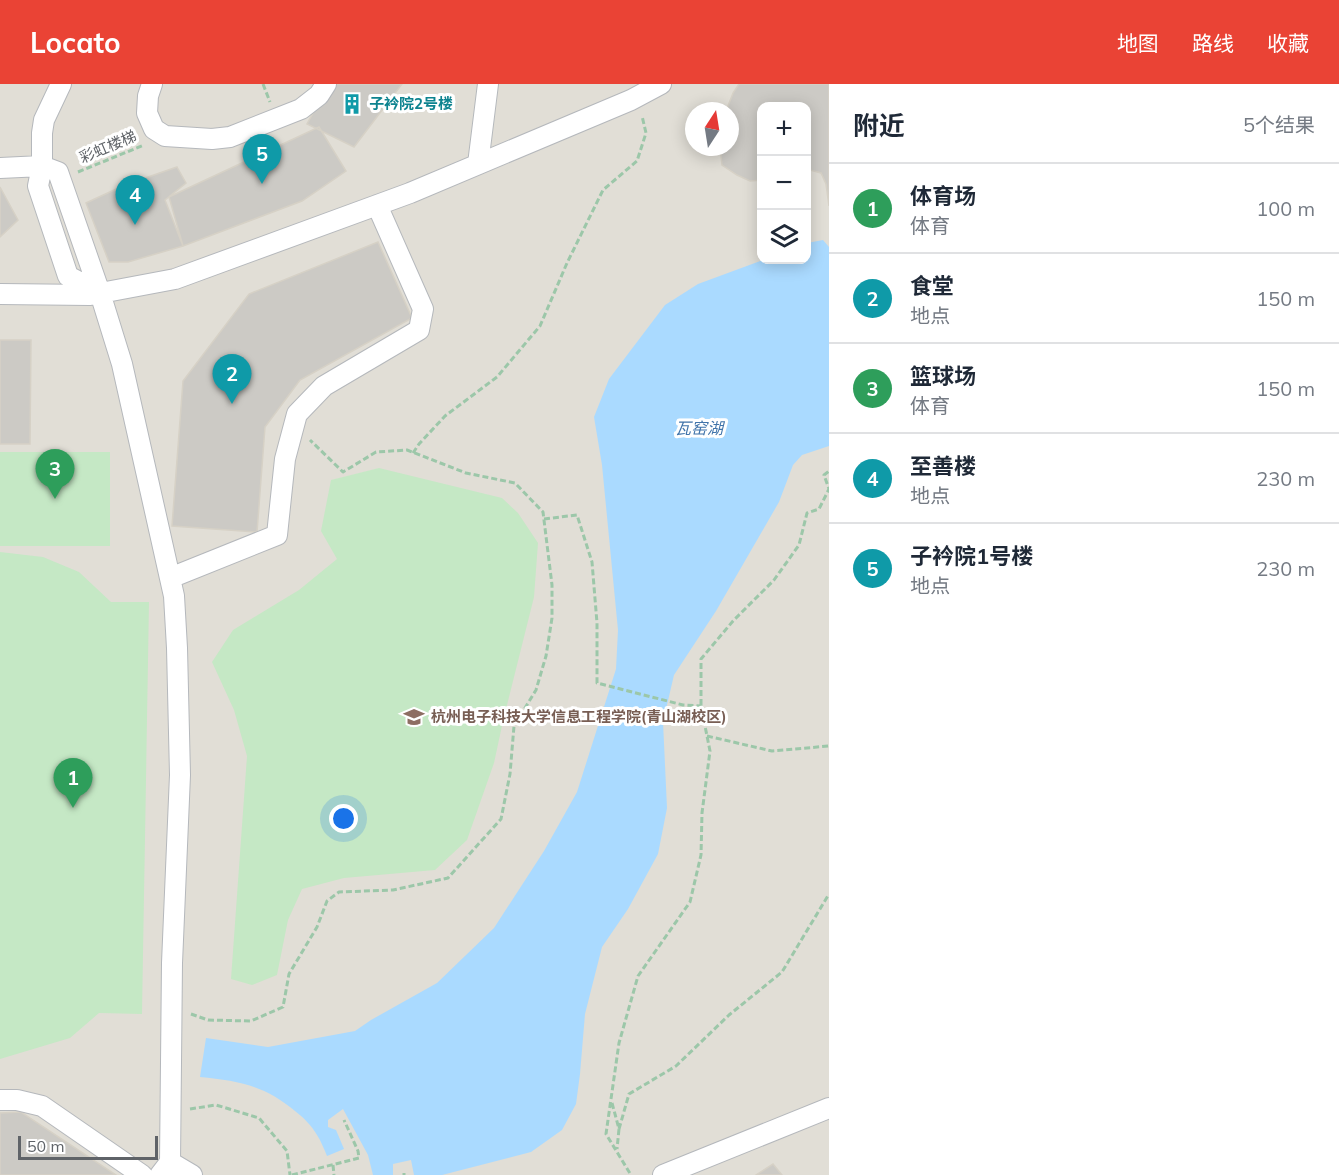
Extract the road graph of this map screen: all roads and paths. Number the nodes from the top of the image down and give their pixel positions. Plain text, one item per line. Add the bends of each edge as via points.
1 (61, 84) edge
2 (152, 84) edge
3 (326, 84) edge
4 (488, 84) edge
5 (661, 84) edge
6 (637, 97) junction
7 (165, 136) junction
8 (478, 164) junction
9 (42, 166) junction
10 (0, 168) edge
11 (61, 180) junction
12 (377, 205) junction
13 (100, 293) junction
14 (0, 294) edge
15 (294, 425) junction
16 (413, 453) junction
17 (829, 471) edge
18 (544, 519) junction
19 (170, 578) junction
20 (701, 706) junction
21 (707, 736) junction
22 (829, 746) edge
23 (829, 894) edge
24 (172, 1008) junction
25 (0, 1100) edge
26 (611, 1101) junction
27 (170, 1112) junction
28 (827, 1115) edge
29 (344, 1120) dead end
30 (619, 1129) junction
31 (617, 1152) junction
32 (333, 1165) junction
33 (165, 1168) edge
34 (142, 1175) edge
35 (192, 1175) edge
36 (291, 1175) edge
37 (334, 1175) edge
38 (631, 1175) edge
39 (663, 1175) edge

1 - 9 street via 44,120
2 - 7 street via 147,113 154,129
3 - 7 street via 320,95 301,109 230,137
4 - 8 street
5 - 6 street
6 - 8 street
6 - 16 path via 646,133 638,161 603,190 540,326 497,376 445,416
7 - 11 path, 彩虹楼梯
8 - 12 street
9 - 10 street
9 - 11 street via 58,172
9 - 13 street via 38,186 68,276
11 - 13 street
12 - 13 street via 175,279
12 - 15 street via 423,309 419,330 324,386 297,414
13 - 14 street
13 - 19 street via 122,364
15 - 16 path via 343,472 376,452
15 - 19 street via 285,459 277,535
16 - 18 path via 466,473 515,483 543,512
17 - 20 path via 824,475 829,489 819,509 807,513 799,545 774,580 701,659
18 - 20 path via 577,515 592,562 597,683
18 - 24 path via 552,618 536,690 513,726 510,774 501,819 448,878 393,890 339,892 327,902 289,974 283,1007 251,1021 208,1020
19 - 24 street via 177,648 180,775
20 - 21 path
21 - 22 path via 772,751
21 - 26 path via 710,751 701,855 690,902 638,976 619,1043
23 - 30 path via 782,972 676,1066 629,1094
24 - 27 street
25 - 34 street via 42,1106
26 - 30 path
26 - 31 path via 606,1134
27 - 33 street
27 - 36 path via 216,1106 259,1118 287,1150
28 - 39 street
29 - 32 path via 359,1158
30 - 31 path
31 - 38 path
32 - 36 path
32 - 37 path
33 - 35 street

